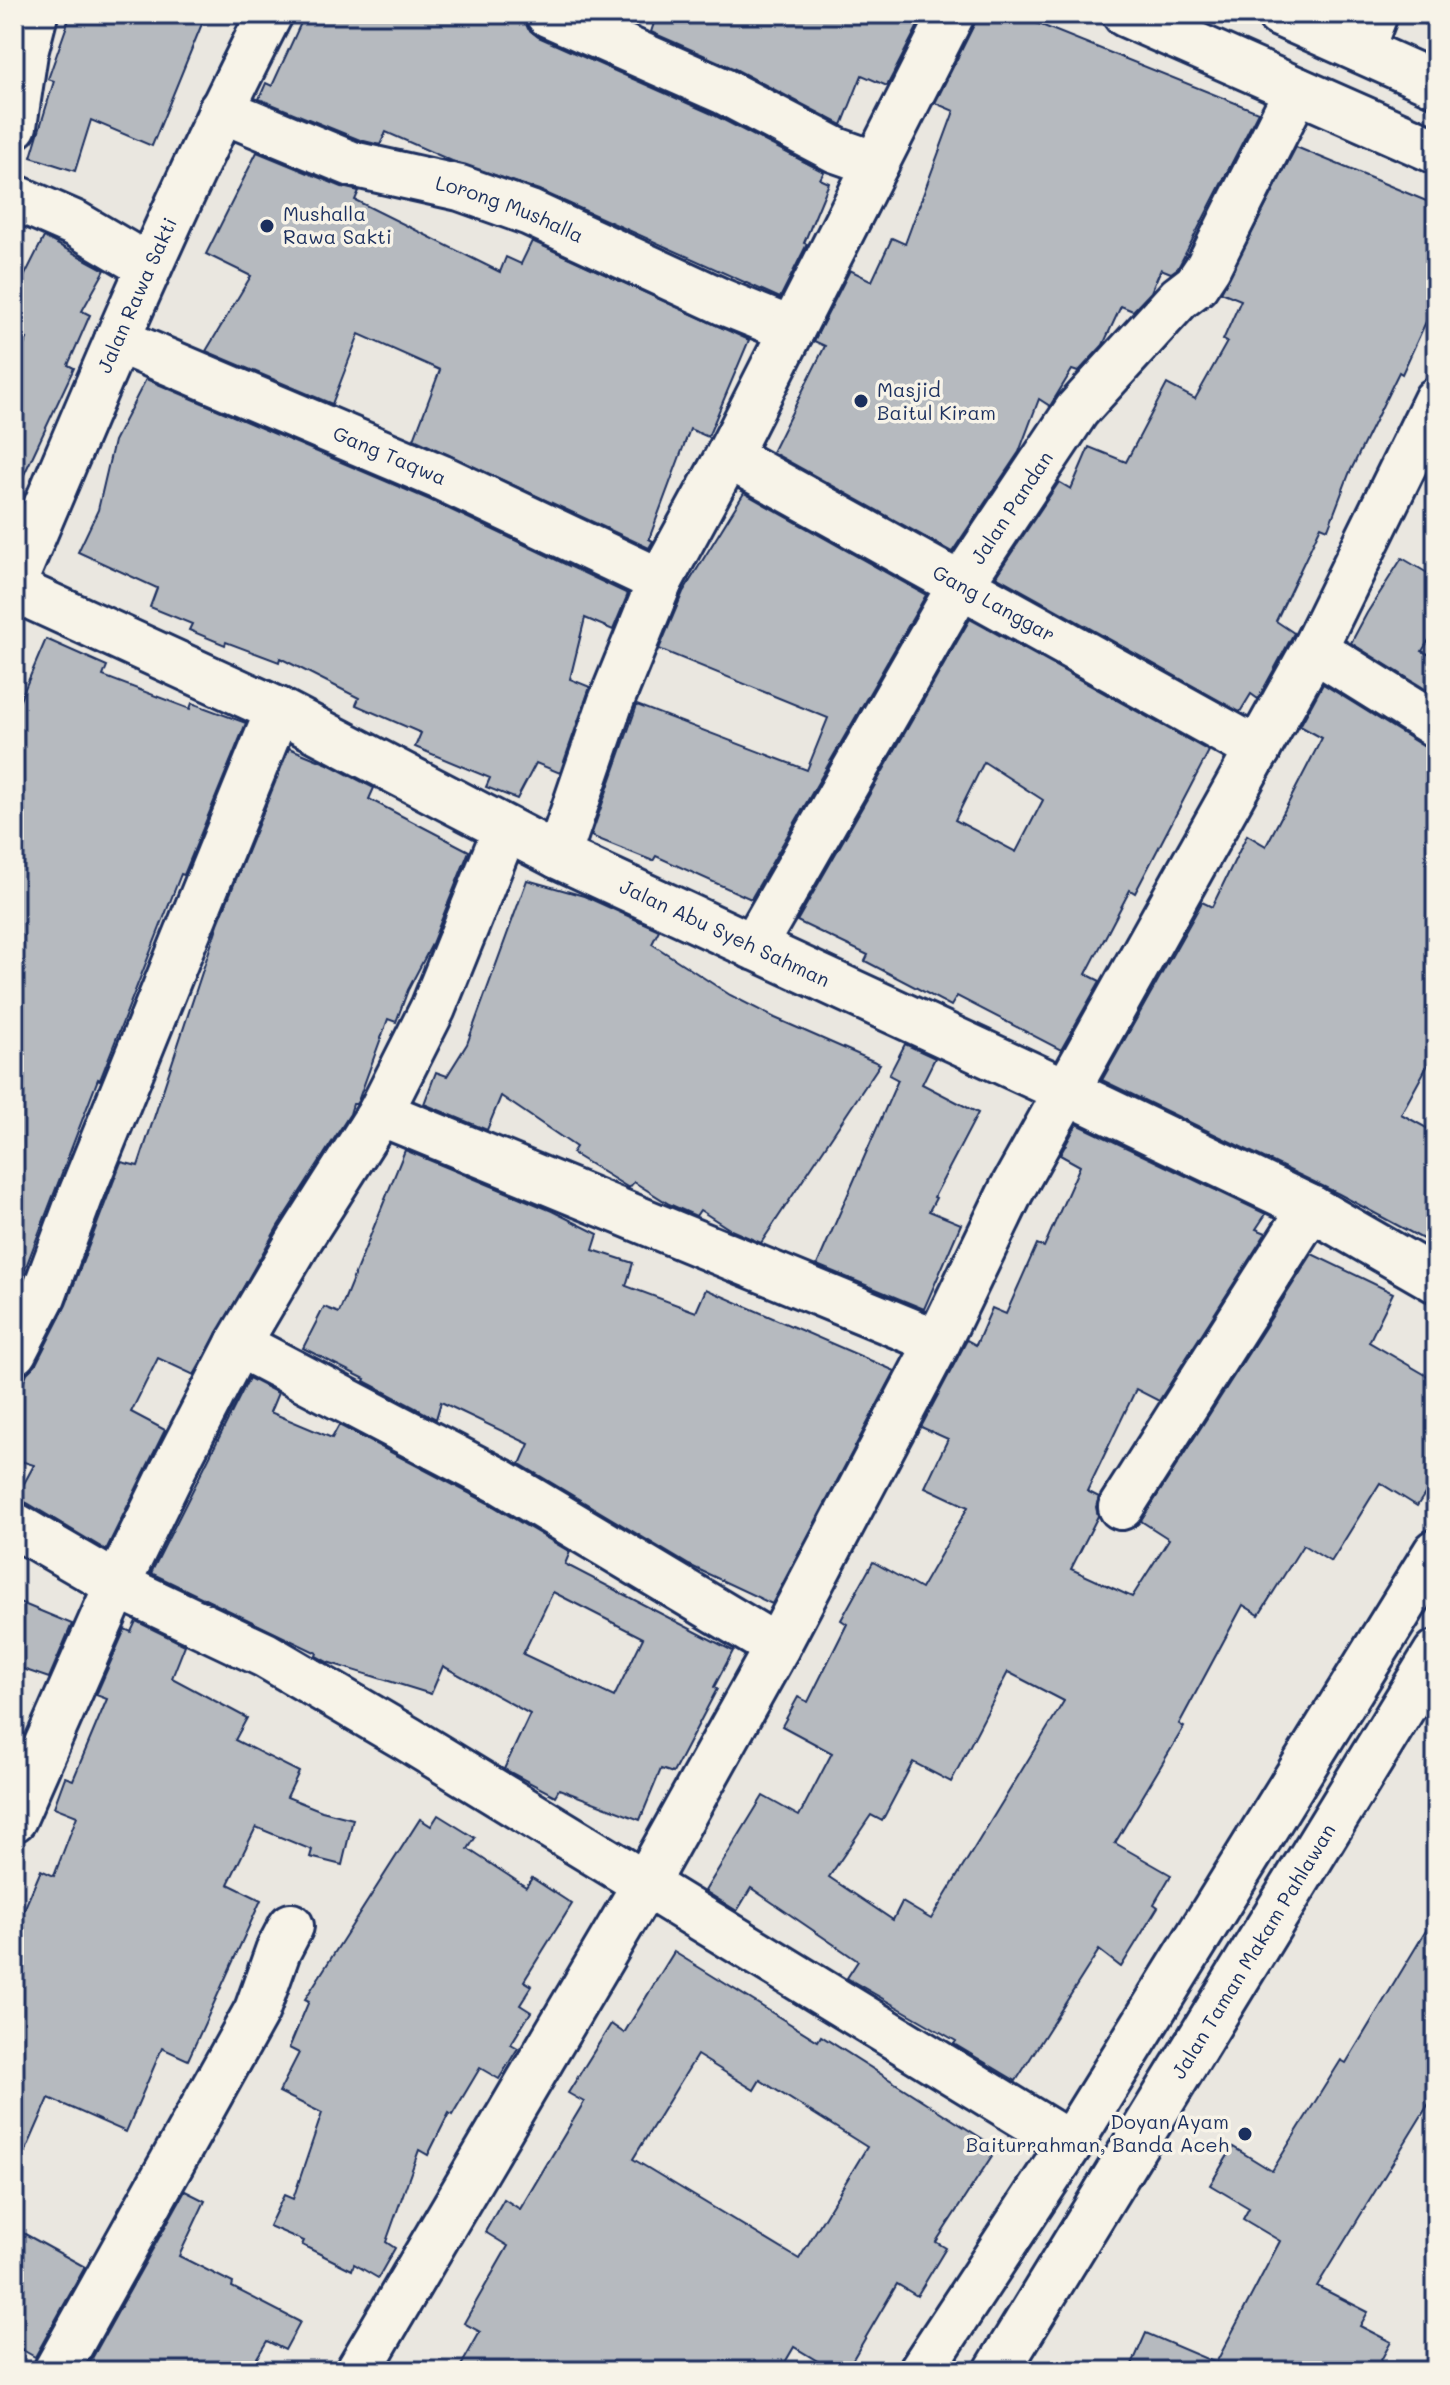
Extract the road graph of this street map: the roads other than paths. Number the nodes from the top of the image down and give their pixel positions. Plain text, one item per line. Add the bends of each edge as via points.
1 (35, 14) edge
2 (270, 14) edge
3 (548, 14) edge
4 (952, 14) edge
5 (1125, 14) edge
6 (1279, 14) edge
7 (1368, 32) edge
8 (1436, 84) edge
9 (1297, 90) junction
10 (221, 110) junction
11 (14, 126) edge
12 (1436, 151) edge
13 (876, 164) junction
14 (14, 197) edge
15 (149, 267) junction
16 (792, 330) junction
17 (117, 340) junction
18 (1436, 400) edge
19 (728, 456) junction
20 (660, 581) junction
21 (14, 582) edge
22 (961, 584) junction
23 (14, 589) edge
24 (1314, 649) junction
25 (278, 710) junction
26 (1436, 725) edge
27 (1258, 750) junction
28 (505, 830) junction
29 (558, 856) junction
30 (753, 947) junction
31 (1066, 1091) junction
32 (380, 1113) junction
33 (1311, 1208) junction
34 (1436, 1280) edge
35 (938, 1342) junction
36 (238, 1344) junction
37 (14, 1352) edge
38 (1121, 1507) dead end
39 (14, 1525) edge
40 (1436, 1552) edge
41 (117, 1585) junction
42 (777, 1647) junction
43 (1436, 1653) edge
44 (14, 1819) edge
45 (645, 1884) junction
46 (291, 1926) dead end
47 (1070, 2144) junction
48 (56, 2371) edge
49 (358, 2371) edge
50 (921, 2371) edge
51 (997, 2371) edge

1 - 11 main road
2 - 10 main road, Jalan Rawa Sakti
3 - 13 main road
4 - 13 main road
5 - 9 main road
6 - 7 main road
7 - 8 main road
9 - 12 main road
9 - 22 main road, Jalan Pandan via 1196,285 1077,410
10 - 15 main road, Jalan Rawa Sakti
10 - 16 main road, Lorong Mushalla via 352,164 460,188 530,213
13 - 16 main road
14 - 15 main road via 76,224
15 - 17 main road, Jalan Rawa Sakti
16 - 19 main road
17 - 20 main road, Gang Taqwa via 440,477
17 - 21 main road, Jalan Rawa Sakti
18 - 24 main road
19 - 20 main road
19 - 22 main road, Gang Langgar
20 - 29 main road via 610,704
22 - 27 main road, Gang Langgar
22 - 30 main road, Jalan Pandan
23 - 25 main road, Jalan Abu Syeh Sahman
24 - 26 main road
24 - 27 main road
25 - 28 main road, Jalan Abu Syeh Sahman
25 - 37 main road via 43,1296
27 - 31 main road
28 - 29 main road, Jalan Abu Syeh Sahman
28 - 32 main road via 433,1008
29 - 30 main road, Jalan Abu Syeh Sahman
30 - 31 main road, Jalan Abu Syeh Sahman
31 - 33 main road, Jalan Abu Syeh Sahman
31 - 35 main road
32 - 35 main road
32 - 36 main road
33 - 34 main road, Jalan Abu Syeh Sahman
33 - 38 main road
35 - 42 main road
36 - 41 main road
36 - 42 main road via 500,1481
39 - 41 main road
40 - 47 main road
41 - 44 main road
41 - 45 main road via 265,1655
42 - 45 main road
43 - 51 main road, Jalan Taman Makam Pahlawan
45 - 47 main road
45 - 49 main road
46 - 48 main road via 257,2010
47 - 50 main road

